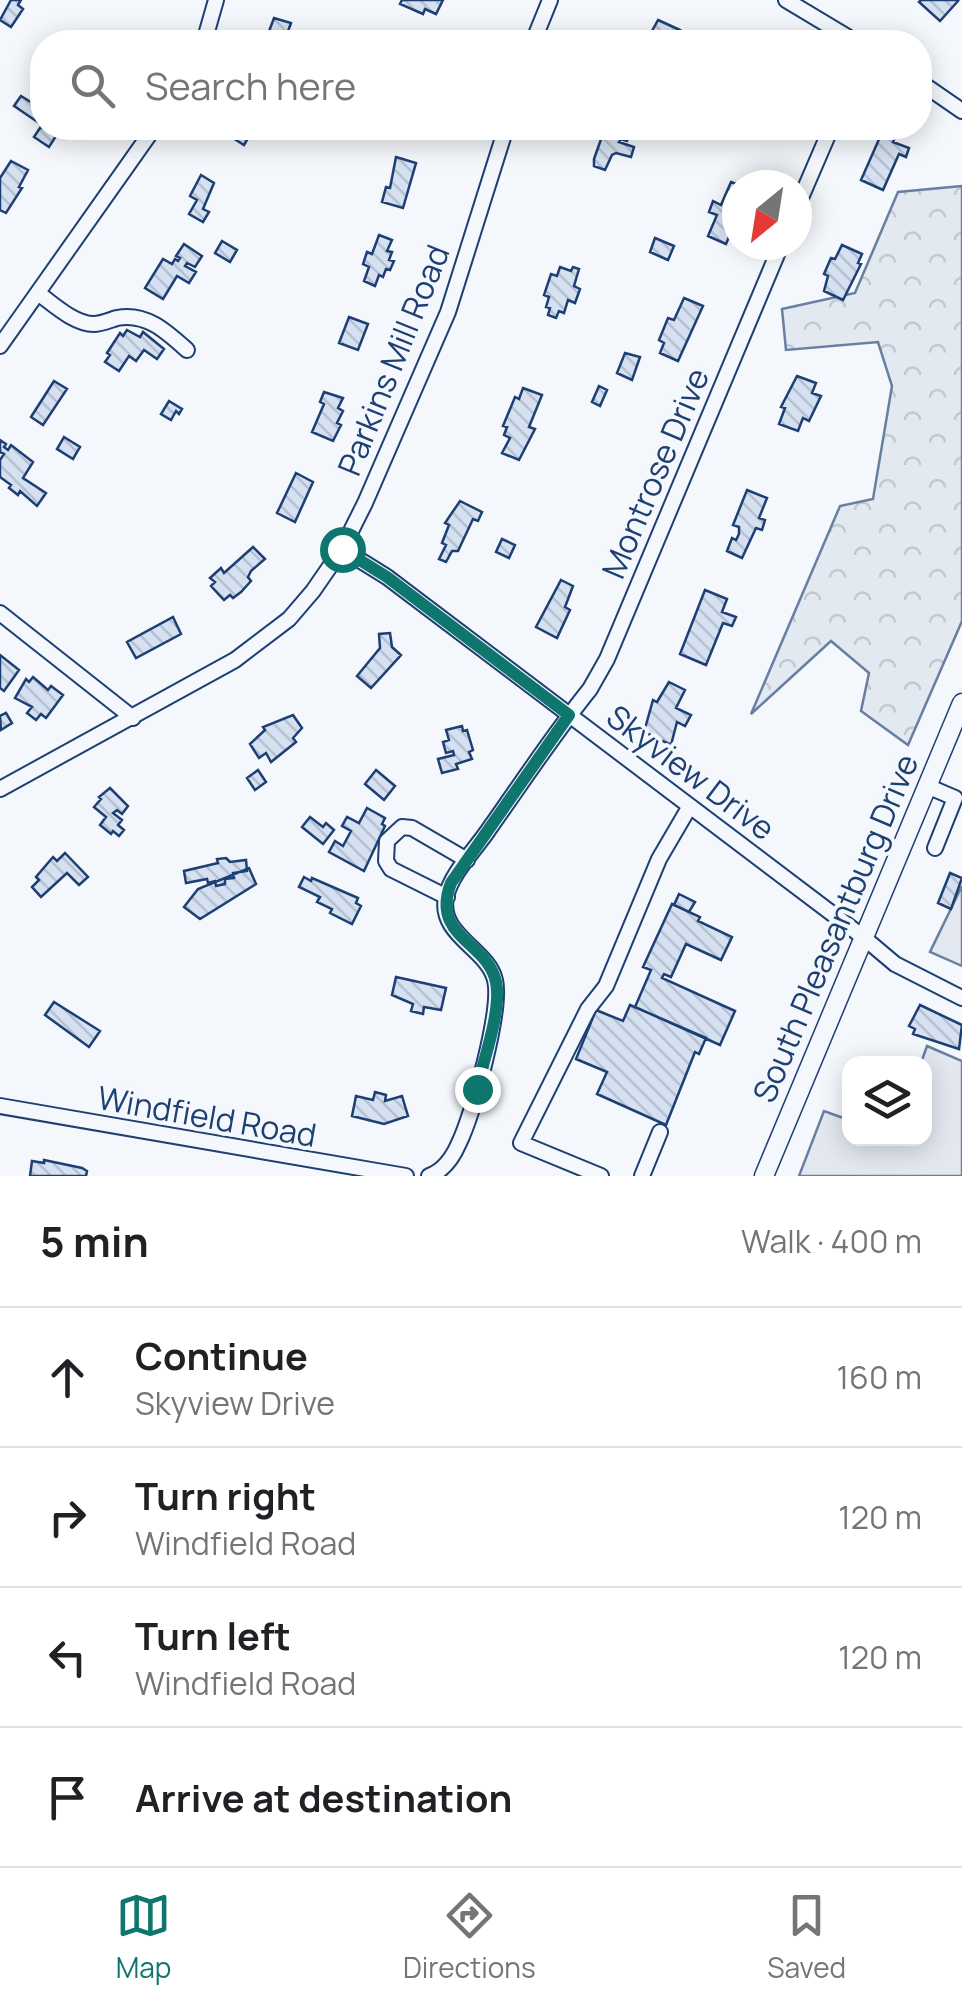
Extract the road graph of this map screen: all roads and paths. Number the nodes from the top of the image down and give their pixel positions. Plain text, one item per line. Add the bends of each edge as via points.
1 (216, 0) edge
2 (550, 0) edge
3 (786, 0) edge
4 (207, 30) edge
5 (539, 30) edge
6 (836, 30) edge
7 (932, 90) edge
8 (962, 111) edge
9 (146, 140) edge
10 (502, 140) edge
11 (826, 140) edge
12 (812, 172) edge
13 (775, 260) edge
14 (38, 292) junction
15 (0, 346) edge
16 (187, 350) dead end
17 (342, 549) junction
18 (0, 613) edge
19 (962, 703) edge
20 (569, 715) junction
21 (133, 718) junction
22 (927, 786) junction
23 (0, 789) edge
24 (690, 806) junction
25 (935, 848) dead end
26 (467, 860) junction
27 (446, 897) junction
28 (863, 937) junction
29 (962, 998) edge
30 (0, 1106) edge
31 (660, 1132) dead end
32 (406, 1176) edge
33 (429, 1176) edge
34 (601, 1176) edge
35 (642, 1176) edge
36 (764, 1176) edge

1 - 4 street
2 - 5 street
3 - 6 street
7 - 8 street
9 - 14 street
10 - 17 street, Parkins Mill Road via 448,312
11 - 12 street
13 - 20 street, Montrose Drive via 607,659
14 - 15 street
14 - 16 street via 94,324 143,318
17 - 20 street, Skyview Drive
17 - 21 street, Parkins Mill Road via 313,591 264,640
18 - 21 street
19 - 22 main road, South Pleasantburg Drive
20 - 24 street, Skyview Drive
20 - 26 street
21 - 23 street, Parkins Mill Road
22 - 25 street via 955,798
22 - 28 main road, South Pleasantburg Drive
24 - 28 street, Skyview Drive
24 - 34 street via 659,859 606,986 521,1143
26 - 27 street
26 - 27 street via 412,828 402,827 386,840 391,868
27 - 33 street via 454,927 492,971 497,994 467,1124 452,1156
28 - 29 street, Skyview Drive via 895,964
28 - 36 main road, South Pleasantburg Drive
30 - 32 street, Windfield Road
31 - 35 street

